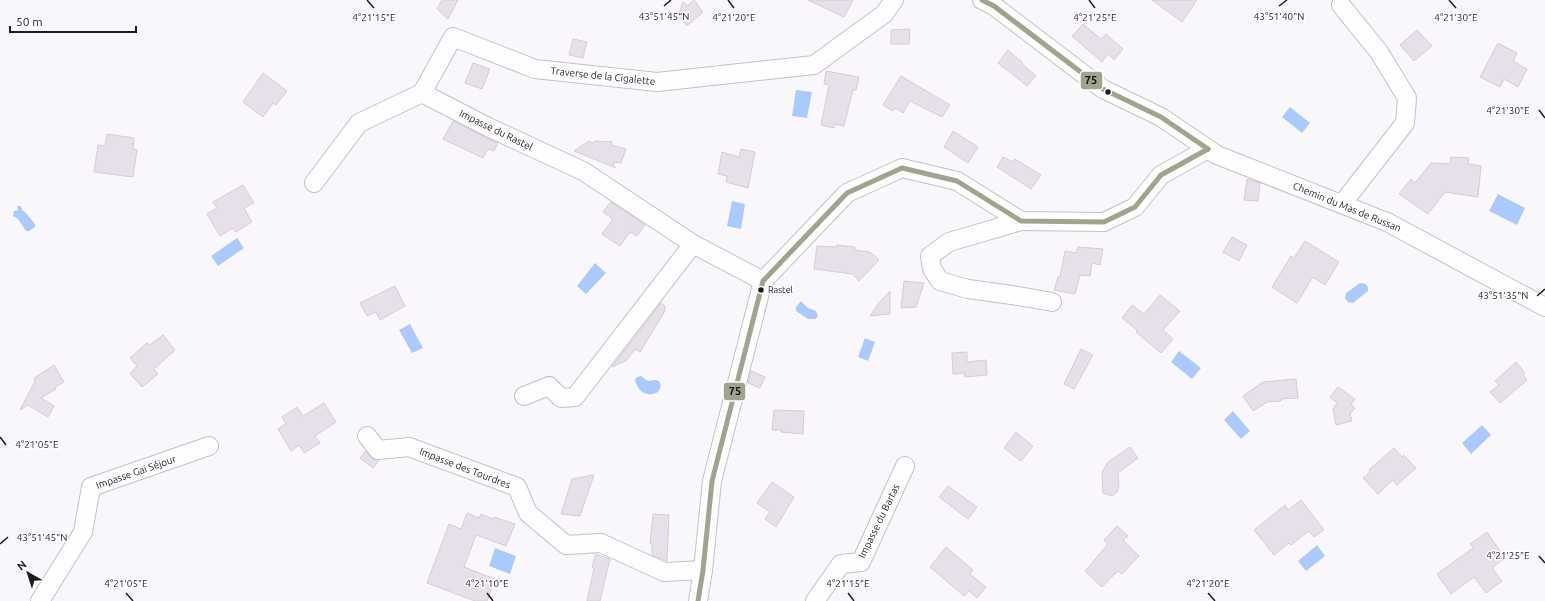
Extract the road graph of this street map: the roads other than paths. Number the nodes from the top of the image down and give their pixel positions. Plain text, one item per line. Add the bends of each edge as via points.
1 (894, 0) edge
2 (982, 0) edge
3 (1341, 6) dead end
4 (422, 92) junction
5 (1208, 149) junction
6 (314, 183) dead end
7 (1342, 204) junction
8 (1021, 221) junction
9 (693, 244) junction
10 (763, 281) junction
11 (1052, 302) dead end
12 (1545, 307) edge
13 (524, 396) dead end
14 (367, 436) dead end
15 (209, 446) dead end
16 (905, 466) dead end
17 (703, 570) junction
18 (40, 601) edge
19 (698, 601) edge
20 (815, 601) edge

1 - 4 street, Traverse de la Cigalette via 884,14 814,65 657,82 535,69 453,37
2 - 5 street, Chemin du Mas de Russan via 994,6 1103,89 1161,117
3 - 7 street via 1379,52 1407,98 1405,124
4 - 6 street via 359,123
4 - 9 street, Impasse du Rastel via 488,127 583,171
5 - 7 street, Chemin du Mas de Russan via 1217,155
5 - 8 street via 1161,175 1135,207 1104,222
7 - 12 street, Chemin du Mas de Russan via 1387,222
8 - 10 street via 957,181 902,168 847,193
8 - 11 street via 949,242 930,256 932,269 940,281 968,289
9 - 10 street, Impasse du Rastel
9 - 13 street via 575,397 560,398 549,386
10 - 17 street via 712,481
14 - 17 street, Impasse des Tourdres via 378,450 409,446 517,487 528,513 566,545 601,543 664,572
15 - 18 street, Impasse Gai Séjour via 91,487 83,532
16 - 20 street, Impasse du Bartas via 861,562 842,564
17 - 19 street

